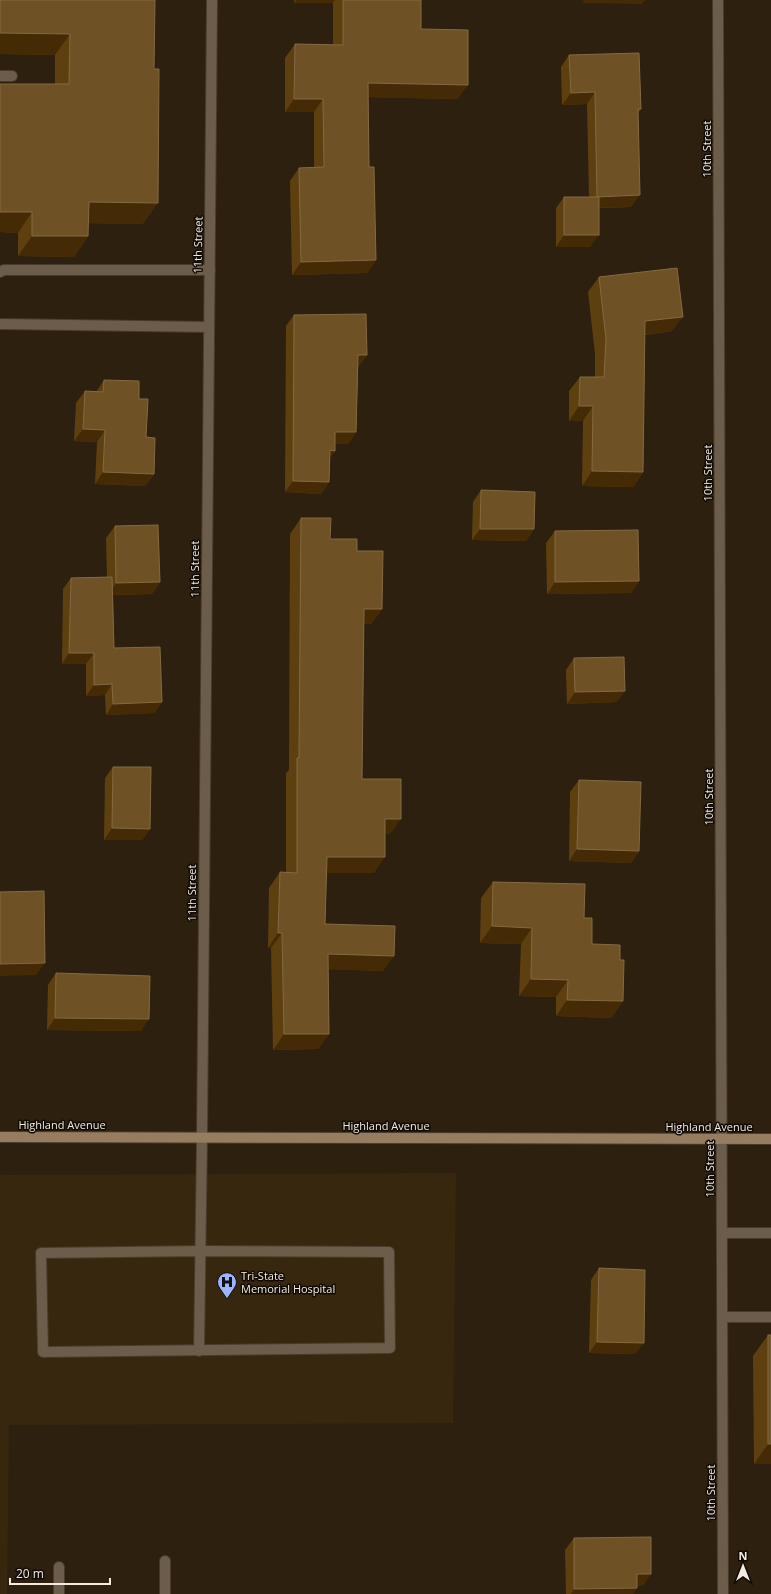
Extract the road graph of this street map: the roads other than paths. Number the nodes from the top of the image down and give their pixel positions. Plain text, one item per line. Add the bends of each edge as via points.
1 (212, 0) edge
2 (718, 0) edge
3 (0, 76) edge
4 (12, 76) dead end
5 (210, 270) junction
6 (0, 272) edge
7 (0, 324) edge
8 (209, 327) junction
9 (0, 1137) edge
10 (202, 1138) junction
11 (771, 1138) edge
12 (722, 1139) junction
13 (722, 1233) junction
14 (771, 1233) edge
15 (201, 1251) junction
16 (723, 1317) junction
17 (771, 1317) edge
18 (199, 1351) junction
19 (165, 1561) dead end
20 (60, 1567) dead end
21 (60, 1594) edge
22 (165, 1594) edge
23 (723, 1594) edge

1 - 5 street, 11th Street
2 - 12 street, 10th Street
3 - 4 street
5 - 6 street
5 - 8 street, 11th Street
7 - 8 street
8 - 10 street, 11th Street
9 - 10 main road, Highland Avenue
10 - 12 main road, Highland Avenue
10 - 15 street, 11th Street
11 - 12 main road, Highland Avenue
12 - 13 street, 10th Street
13 - 14 street
13 - 16 street, 10th Street
15 - 18 street, 11th Street
15 - 18 street via 41,1253 43,1352
15 - 18 street via 389,1252 390,1348
16 - 17 street
16 - 23 street, 10th Street
19 - 22 street
20 - 21 street

